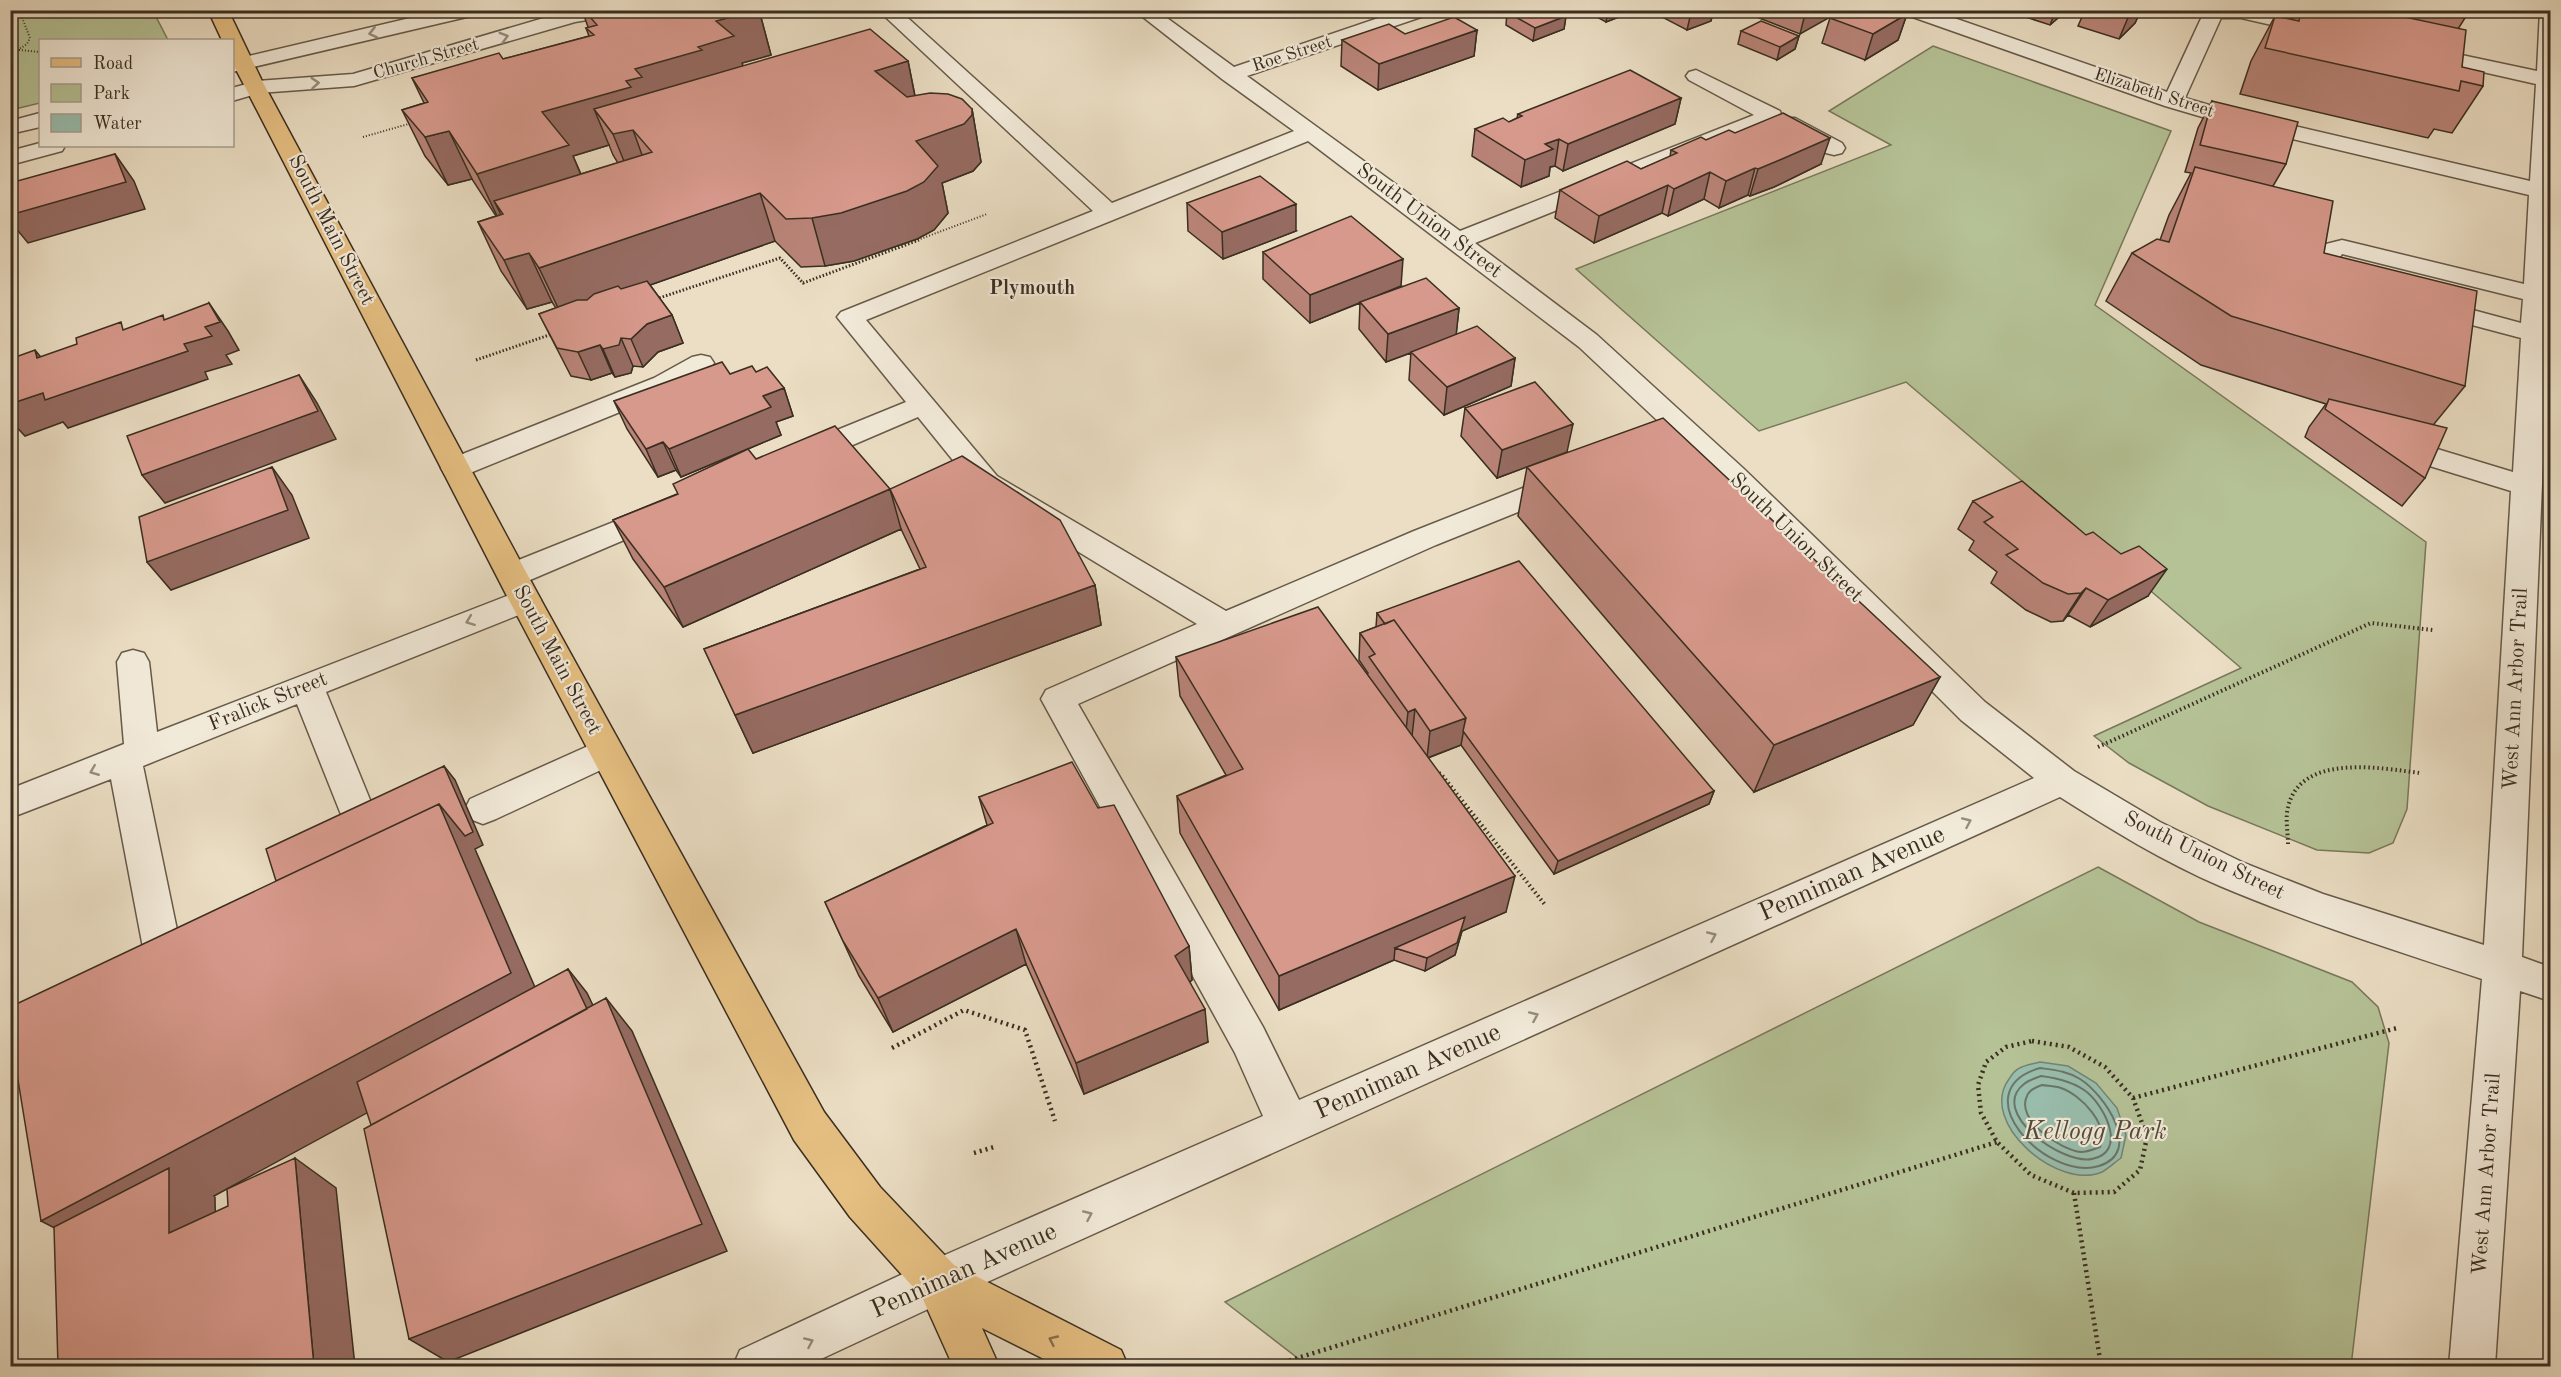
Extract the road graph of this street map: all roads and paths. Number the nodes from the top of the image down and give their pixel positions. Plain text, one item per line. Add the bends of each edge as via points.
1 (19, 10) edge
2 (218, 10) edge
3 (471, 10) edge
4 (617, 10) edge
5 (887, 10) edge
6 (1143, 10) edge
7 (1423, 10) edge
8 (1911, 10) edge
9 (2550, 10) edge
10 (2332, 32) edge
11 (228, 39) edge
12 (2401, 48) edge
13 (10, 49) edge
14 (19, 50) junction
15 (39, 52) edge
16 (10, 55) edge
17 (234, 55) edge
18 (1229, 75) junction
19 (1696, 76) dead end
20 (242, 78) edge
21 (2547, 80) junction
22 (2173, 101) junction
23 (1772, 116) junction
24 (39, 120) edge
25 (419, 120) edge
26 (10, 128) edge
27 (1309, 133) junction
28 (363, 137) dead end
29 (2547, 144) edge
30 (50, 147) edge
31 (1834, 148) dead end
32 (10, 158) edge
33 (2542, 191) junction
34 (997, 211) dead end
35 (1108, 212) junction
36 (1457, 241) junction
37 (2367, 290) edge
38 (2537, 295) junction
39 (656, 299) edge
40 (2411, 301) edge
41 (555, 333) edge
42 (2535, 334) junction
43 (476, 360) dead end
44 (701, 363) dead end
45 (923, 405) junction
46 (1688, 434) junction
47 (2370, 437) edge
48 (1659, 445) edge
49 (781, 464) edge
50 (456, 468) junction
51 (1585, 474) edge
52 (2527, 486) junction
53 (683, 504) edge
54 (2522, 572) junction
55 (2550, 581) edge
56 (518, 587) junction
57 (1224, 625) junction
58 (2433, 630) dead end
59 (133, 662) dead end
60 (307, 687) junction
61 (2098, 747) dead end
62 (606, 752) junction
63 (133, 756) junction
64 (1432, 770) edge
65 (2420, 773) dead end
66 (2062, 781) junction
67 (10, 804) edge
68 (483, 809) dead end
69 (359, 817) edge
70 (2288, 844) dead end
71 (1546, 906) dead end
72 (215, 930) edge
73 (2502, 968) junction
74 (2550, 984) edge
75 (2397, 1028) dead end
76 (892, 1048) dead end
77 (2133, 1098) junction
78 (1055, 1121) dead end
79 (1289, 1125) junction
80 (1997, 1142) junction
81 (994, 1147) dead end
82 (974, 1153) dead end
83 (2074, 1193) junction
84 (938, 1281) junction
85 (1278, 1364) dead end
86 (756, 1366) edge
87 (976, 1366) edge
88 (1105, 1366) edge
89 (2101, 1366) edge
90 (2472, 1366) edge

1 - 14 path via 30,38
2 - 11 main road, South Main Street
3 -> 20 street, Church Street
20 -> 4 street, Church Street via 354,80 573,16
5 - 35 street
6 - 18 street, South Union Street
7 - 18 street, Roe Street
8 - 22 street, Elizabeth Street
9 - 21 street, West Ann Arbor Trail
10 - 22 street via 2241,12 2214,12
12 - 21 street
13 - 14 path
14 - 15 path
14 - 16 path
17 - 20 main road, South Main Street
18 - 27 street, South Union Street
19 - 23 street
20 - 50 main road, South Main Street
21 - 29 street, West Ann Arbor Trail
22 - 33 street, Elizabeth Street
23 - 31 street
23 - 36 street
24 - 26 street
25 - 28 path
27 - 35 street
27 - 36 street, South Union Street
29 - 33 street, West Ann Arbor Trail
30 - 32 street
33 - 38 street, West Ann Arbor Trail
34 - 39 path via 803,283 780,258
35 - 45 street via 850,317
36 - 46 street, South Union Street via 1588,341
37 - 38 street via 2334,281 2323,265 2331,250 2342,247
38 - 42 street, West Ann Arbor Trail
40 - 42 street
41 - 43 path
42 - 52 street, West Ann Arbor Trail
44 - 50 street via 663,384
45 - 49 street
45 - 57 street via 987,483
46 - 48 street
46 - 66 street, South Union Street via 1973,711
47 - 52 street
50 - 56 main road, South Main Street
51 - 57 street
52 - 54 street, West Ann Arbor Trail
53 - 56 street, Fralick Street
54 - 55 street
54 - 73 street, West Ann Arbor Trail
56 -> 60 street, Fralick Street
56 - 62 main road, South Main Street
57 - 79 street via 1058,699 1249,1040
58 - 61 path via 2371,624
59 - 63 street
60 - 63 street, Fralick Street
60 - 69 street
62 - 68 street
62 - 84 main road, South Main Street via 809,1126 865,1202
63 -> 67 street, Fralick Street
63 - 72 street via 163,953
64 - 71 path via 1441,774
65 - 70 path via 2359,766 2319,771 2297,787 2288,805
66 - 73 street, South Union Street via 2147,833 2231,874 2317,908
79 -> 66 street, Penniman Avenue
73 - 74 street, South Union Street
73 - 90 street, West Ann Arbor Trail
75 - 77 path
76 - 78 path via 964,1010 1025,1030
77 - 80 path via 2105,1067 2069,1047 2032,1041 2006,1047 1986,1062 1978,1085 1981,1113
77 - 83 path via 2147,1137 2140,1170 2114,1192
84 -> 79 street, Penniman Avenue
80 - 83 path via 2031,1175
80 - 85 path
81 - 82 path
83 - 89 path
86 -> 84 street, Penniman Avenue
84 - 87 main road, South Main Street
88 -> 84 main road, South Main Street

